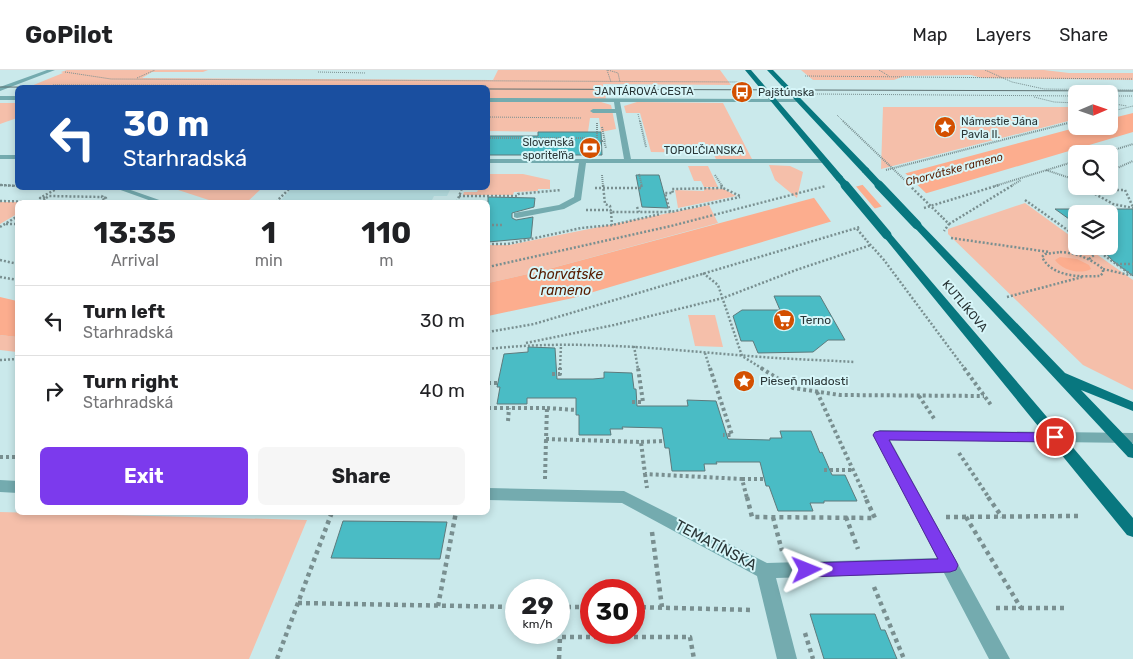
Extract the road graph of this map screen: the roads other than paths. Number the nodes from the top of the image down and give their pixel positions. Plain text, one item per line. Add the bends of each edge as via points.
1 (52, 70) edge
2 (748, 70) edge
3 (770, 70) edge
4 (0, 89) edge
5 (0, 98) edge
6 (15, 98) edge
7 (490, 100) edge
8 (617, 101) junction
9 (775, 101) junction
10 (800, 102) junction
11 (593, 111) dead end
12 (619, 111) junction
13 (0, 157) edge
14 (15, 158) edge
15 (490, 160) edge
16 (583, 161) junction
17 (628, 161) junction
18 (825, 161) junction
19 (125, 190) edge
20 (155, 200) edge
21 (517, 216) dead end
22 (1057, 373) junction
23 (1133, 407) edge
24 (1055, 437) junction
25 (1126, 438) edge
26 (1133, 453) edge
27 (0, 486) edge
28 (15, 487) edge
29 (490, 494) edge
30 (1133, 530) edge
31 (950, 565) junction
32 (765, 571) junction
33 (786, 659) edge
34 (1000, 659) edge

1 - 4 street
2 - 9 main road
3 - 10 main road
5 - 6 street
7 - 8 street, JANTÁROVÁ CESTA
8 - 9 street, JANTÁROVÁ CESTA
8 - 12 street
9 - 10 street, JANTÁROVÁ CESTA
9 - 18 main road, KUTLÍKOVA
10 - 22 main road, KUTLÍKOVA, bridge
11 - 12 street
12 - 17 street
13 - 14 street
15 - 16 street, TOPOĽČIANSKA
16 - 17 street, TOPOĽČIANSKA
16 - 21 street via 578,198 561,207
17 - 18 street, TOPOĽČIANSKA
18 - 24 main road, KUTLÍKOVA, bridge
19 - 20 street
22 - 23 main road
22 - 25 main road, KUTLÍKOVA
24 - 25 street
24 - 30 main road, KUTLÍKOVA
24 - 31 street via 880,435
25 - 26 main road, KUTLÍKOVA
27 - 28 street
29 - 32 street, TEMATÍNSKA via 624,497
31 - 32 street, TEMATÍNSKA
31 - 34 street
32 - 33 street

